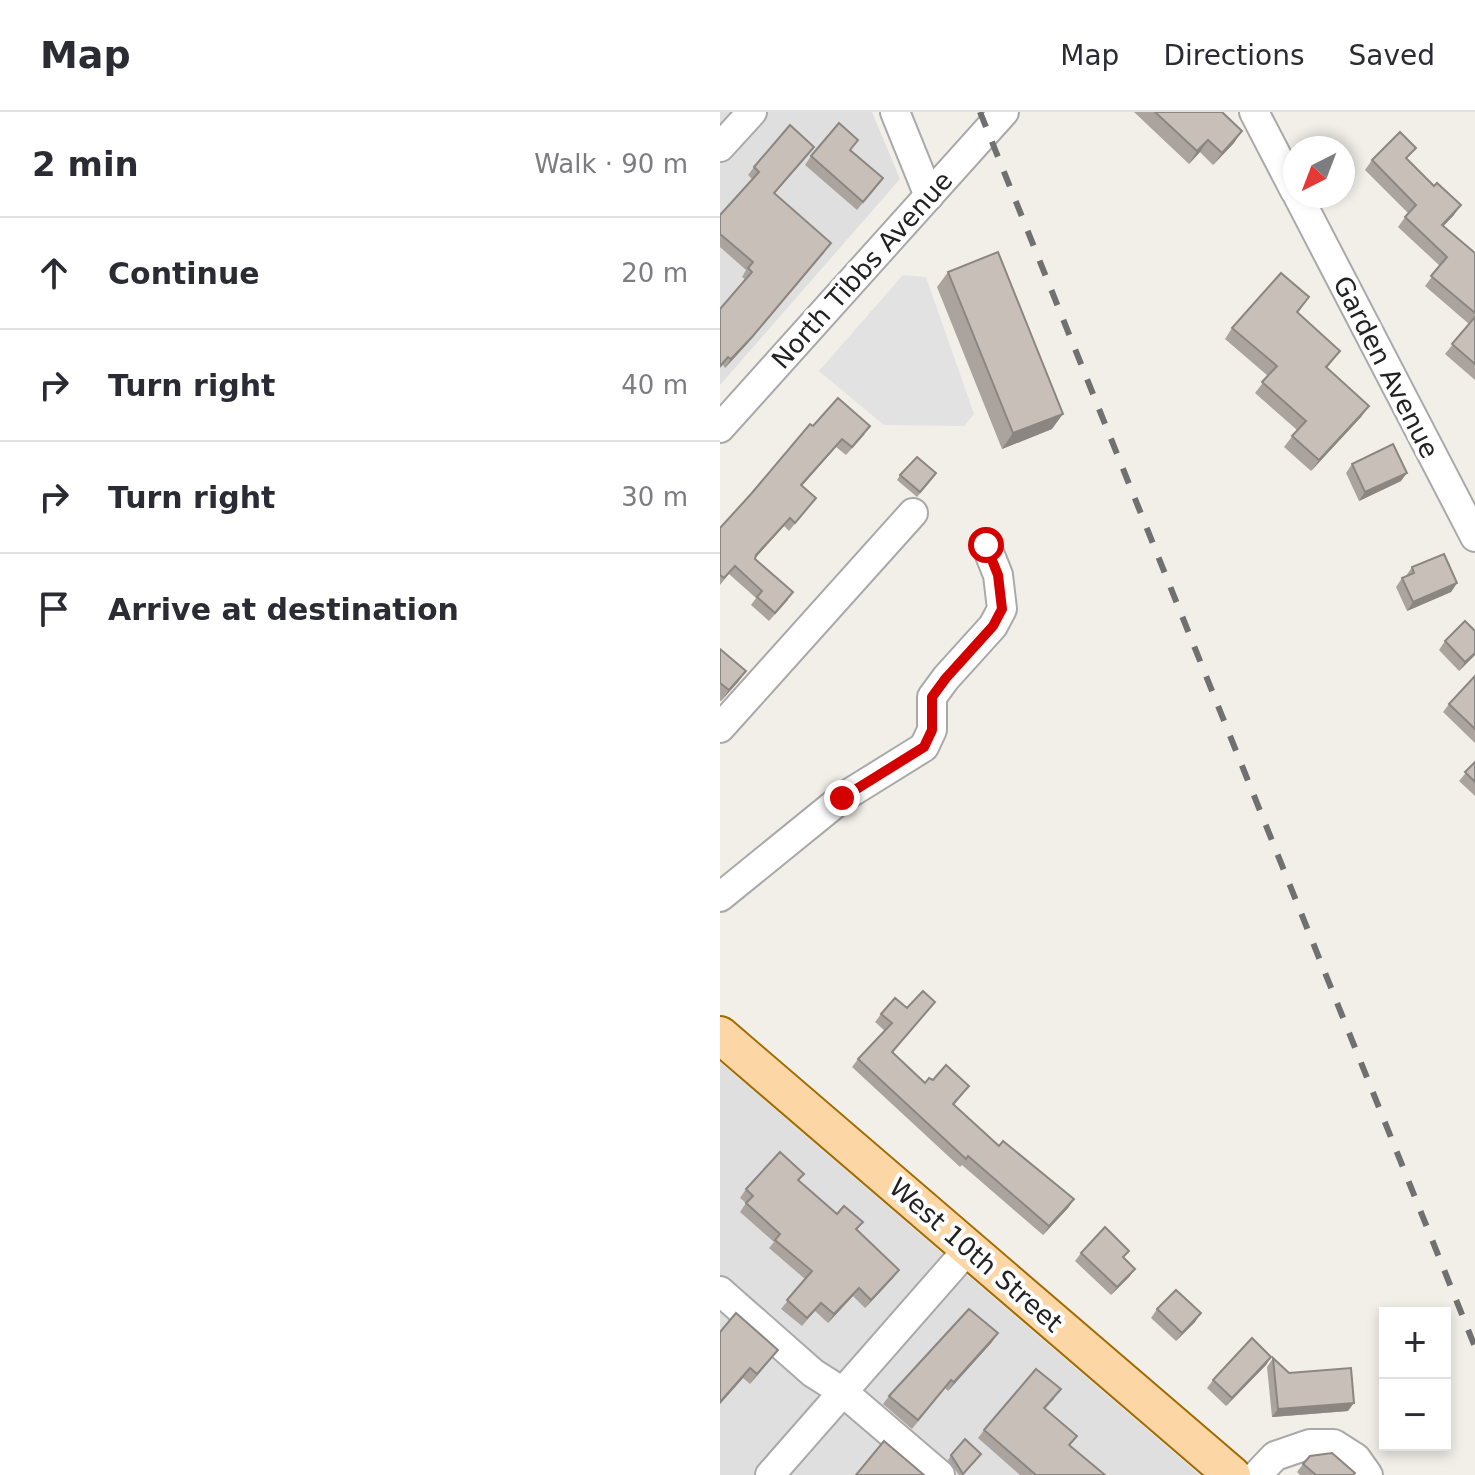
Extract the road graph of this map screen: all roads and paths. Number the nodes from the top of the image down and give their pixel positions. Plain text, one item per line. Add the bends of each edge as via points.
1 (752, 112) edge
2 (895, 112) edge
3 (1004, 112) edge
4 (1254, 112) edge
5 (720, 147) edge
6 (1283, 169) edge
7 (929, 196) junction
8 (1303, 208) edge
9 (720, 428) edge
10 (913, 513) dead end
11 (1475, 537) edge
12 (986, 545) dead end
13 (720, 728) edge
14 (720, 897) edge
15 (720, 1035) edge
16 (969, 1248) junction
17 (720, 1291) edge
18 (843, 1392) junction
19 (770, 1475) edge
20 (940, 1475) edge
21 (1232, 1475) edge
22 (1257, 1475) edge
23 (1368, 1475) edge

1 - 5 street
2 - 7 street
3 - 7 street, North Tibbs Avenue
4 - 6 street, Garden Avenue
7 - 9 street, North Tibbs Avenue
8 - 11 street, Garden Avenue
10 - 13 street
12 - 14 street via 998,575 1002,609 932,697 932,730 924,747 842,798
15 - 16 main road, West 10th Street
16 - 18 street
16 - 21 main road, West 10th Street
17 - 18 street via 813,1373
18 - 19 street
18 - 20 street
22 - 23 street via 1275,1456 1310,1444 1334,1444 1356,1458

